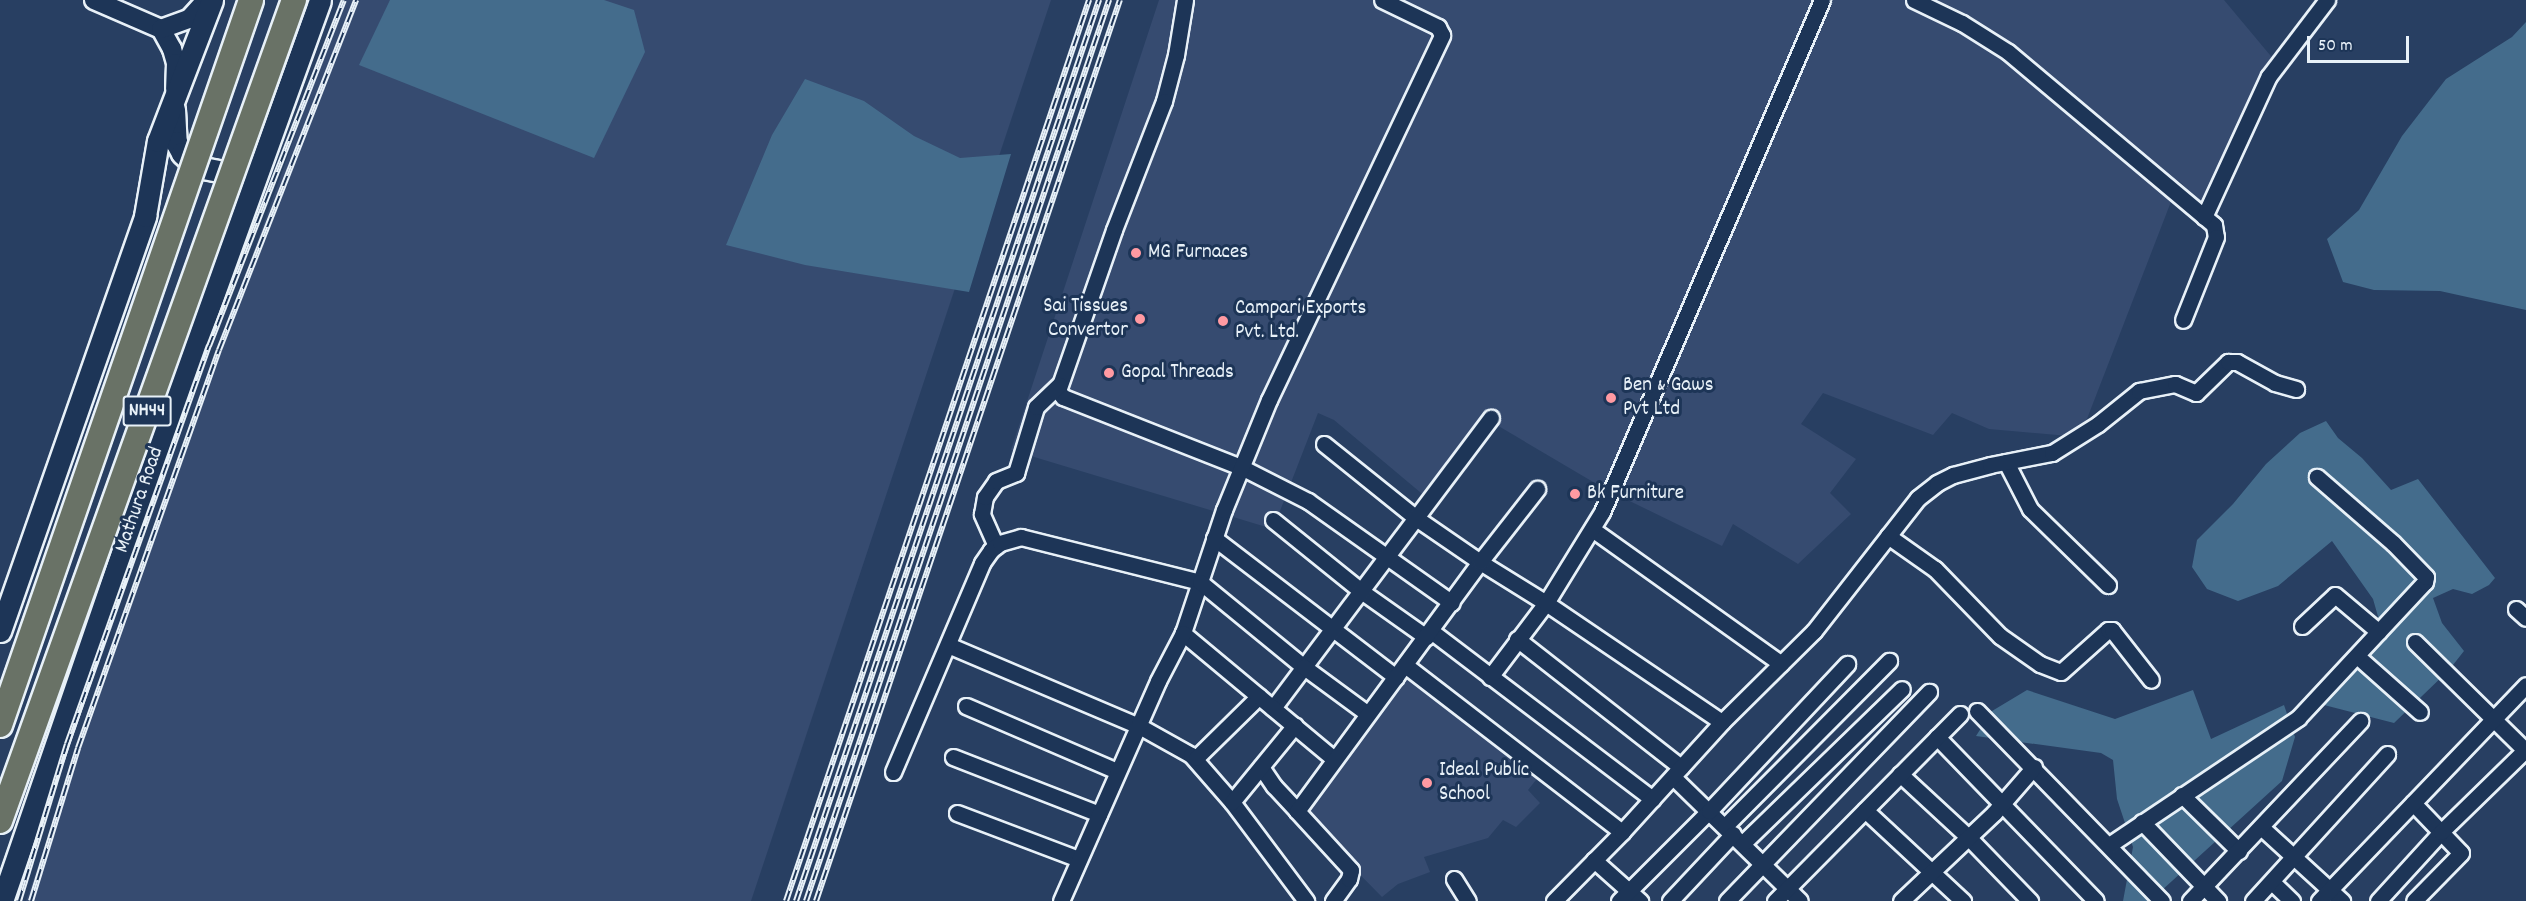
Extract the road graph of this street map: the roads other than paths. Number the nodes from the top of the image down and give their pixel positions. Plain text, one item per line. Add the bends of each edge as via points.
1 (94, 0) edge
2 (206, 0) edge
3 (212, 0) edge
4 (251, 0) edge
5 (294, 0) edge
6 (1185, 0) edge
7 (1382, 0) edge
8 (1822, 0) edge
9 (1914, 0) edge
10 (2327, 0) edge
11 (316, 6) edge
12 (161, 29) junction
13 (174, 99) junction
14 (267, 148) junction
15 (2204, 217) junction
16 (2183, 320) dead end
17 (1059, 385) junction
18 (2296, 389) dead end
19 (1491, 418) dead end
20 (1324, 444) dead end
21 (2006, 462) junction
22 (1241, 467) junction
23 (2317, 477) dead end
24 (1537, 489) dead end
25 (1416, 518) junction
26 (1273, 520) dead end
27 (1592, 529) junction
28 (1888, 536) junction
29 (1214, 538) junction
30 (996, 546) junction
31 (1388, 556) junction
32 (1480, 562) junction
33 (1200, 582) junction
34 (2108, 585) dead end
35 (1361, 591) junction
36 (1452, 603) junction
37 (1546, 603) junction
38 (2302, 626) dead end
39 (1334, 627) junction
40 (0, 631) edge
41 (2379, 632) junction
42 (1183, 633) junction
43 (1428, 634) junction
44 (1517, 639) junction
45 (2415, 642) dead end
46 (948, 645) junction
47 (2357, 656) junction
48 (1889, 661) dead end
49 (1781, 664) junction
50 (1847, 664) dead end
51 (1304, 668) junction
52 (1401, 671) junction
53 (1490, 677) junction
54 (2151, 680) dead end
55 (2526, 685) edge
56 (1902, 689) dead end
57 (1929, 692) dead end
58 (1259, 696) junction
59 (966, 706) dead end
60 (1273, 708) junction
61 (1977, 711) dead end
62 (2420, 712) dead end
63 (1368, 714) junction
64 (1960, 714) dead end
65 (2494, 719) junction
66 (2360, 721) dead end
67 (1722, 722) junction
68 (0, 725) edge
69 (1295, 725) junction
70 (1139, 726) junction
71 (1937, 737) junction
72 (2525, 750) edge
73 (2387, 754) dead end
74 (953, 757) dead end
75 (1196, 758) junction
76 (1334, 759) junction
77 (1261, 767) junction
78 (2034, 767) junction
79 (1117, 771) junction
80 (893, 772) dead end
81 (1677, 772) junction
82 (1900, 774) junction
83 (2182, 795) junction
84 (1652, 799) junction
85 (1232, 802) junction
86 (2003, 803) junction
87 (2413, 803) junction
88 (1865, 810) junction
89 (1297, 811) junction
90 (1708, 811) junction
91 (957, 813) dead end
92 (1100, 814) junction
93 (0, 821) edge
94 (2142, 822) junction
95 (2261, 827) junction
96 (1622, 831) junction
97 (2441, 832) junction
98 (1734, 834) junction
99 (1969, 838) junction
100 (2109, 845) junction
101 (2239, 850) junction
102 (2295, 858) junction
103 (1079, 859) junction
104 (1594, 860) junction
105 (1764, 864) junction
106 (1933, 871) junction
107 (1454, 879) dead end
108 (2272, 882) junction
109 (1788, 888) junction
110 (2203, 888) junction
111 (2331, 889) junction
112 (1630, 898) edge
113 (1679, 898) edge
114 (2, 901) edge
115 (1061, 901) edge
116 (1306, 901) edge
117 (1333, 901) edge
118 (1468, 901) edge
119 (1554, 901) edge
120 (1726, 901) edge
121 (1775, 901) edge
122 (1800, 901) edge
123 (1901, 901) edge
124 (1963, 901) edge
125 (2030, 901) edge
126 (2096, 901) edge
127 (2162, 901) edge
128 (2190, 901) edge
129 (2218, 901) edge
130 (2253, 901) edge
131 (2292, 901) edge
132 (2319, 901) edge
133 (2342, 901) edge
134 (2378, 901) edge
135 (2414, 901) edge

1 - 12 street
2 - 12 street via 189,19
3 - 13 main road
4 - 68 highway, NH44, bridge
5 - 93 highway, Mathura Road / NH44, bridge
6 - 17 street via 1164,101
7 - 22 street via 1438,27 1442,35 1289,355
8 - 27 street
9 - 15 street via 1962,23 2008,52
10 - 15 street via 2269,76
11 - 14 main road, Mathura Road
12 - 13 street via 176,63
13 - 14 main road via 176,142 182,153 203,168 223,172 244,167
13 - 40 main road via 158,141 145,216
14 - 114 main road, Mathura Road via 158,448
15 - 16 street via 2214,225 2216,237
17 - 22 street via 1063,398
17 - 30 street via 1036,407 1016,472 996,481 985,497 982,514
18 - 21 street via 2275,383 2237,362 2228,362 2196,393 2175,384 2151,386 2133,394 2063,448
19 - 25 street
20 - 25 street
21 - 28 street via 1937,483 1918,498
21 - 34 street via 2030,509
22 - 29 street
22 - 31 street via 1308,501
23 - 41 street via 2426,577
24 - 32 street
25 - 31 street
25 - 32 street
26 - 35 street
27 - 37 street
27 - 49 street
28 - 49 street via 1814,631
28 - 54 street via 1935,568 2006,641 2048,668 2056,672 2065,670 2112,630
29 - 33 street
29 - 39 street
30 - 33 street via 1021,537
30 - 46 street via 982,563
31 - 35 street
31 - 36 street
32 - 36 street
32 - 37 street
33 - 42 street
33 - 51 street
35 - 39 street
35 - 43 street
36 - 43 street
37 - 44 street
37 - 67 street
38 - 41 street via 2335,595
39 - 51 street
39 - 52 street
41 - 47 street
42 - 58 street
42 - 70 street
43 - 52 street
43 - 53 street
44 - 53 street
44 - 81 street
45 - 65 street
46 - 70 street
46 - 80 street
47 - 62 street
47 - 83 street via 2298,718
48 - 98 street
49 - 67 street
50 - 90 street
51 - 60 street
51 - 63 street
52 - 63 street
52 - 96 street
53 - 84 street
55 - 65 street
56 - 98 street
57 - 105 street
58 - 60 street
58 - 75 street
59 - 79 street
60 - 69 street
61 - 78 street
63 - 76 street
64 - 71 street
65 - 72 street
65 - 87 street
66 - 95 street
67 - 81 street
69 - 76 street
69 - 77 street
70 - 75 street
70 - 79 street
71 - 82 street
71 - 86 street
72 - 97 street
73 - 102 street
74 - 92 street
75 - 85 street
76 - 89 street
77 - 85 street
77 - 89 street
78 - 86 street
78 - 100 street
79 - 92 street
81 - 84 street
81 - 90 street
82 - 88 street
82 - 99 street
83 - 94 street
83 - 101 street
84 - 96 street
85 - 116 street
86 - 99 street
86 - 126 street
87 - 97 street
87 - 111 street
88 - 106 street
88 - 109 street
89 - 117 street via 1351,870
90 - 98 street
90 - 112 street
91 - 103 street
92 - 103 street
94 - 100 street
94 - 110 street
95 - 101 street
95 - 102 street
96 - 104 street
97 - 134 street
97 - 135 street via 2458,848 2460,857
98 - 105 street
98 - 113 street
99 - 106 street
99 - 125 street
100 - 127 street
101 - 110 street
102 - 108 street
102 - 111 street
103 - 115 street
104 - 112 street
104 - 119 street
105 - 109 street
105 - 120 street
106 - 123 street
106 - 124 street
107 - 118 street
108 - 130 street
108 - 131 street
109 - 121 street
109 - 122 street
110 - 128 street
110 - 129 street
111 - 132 street
111 - 133 street

